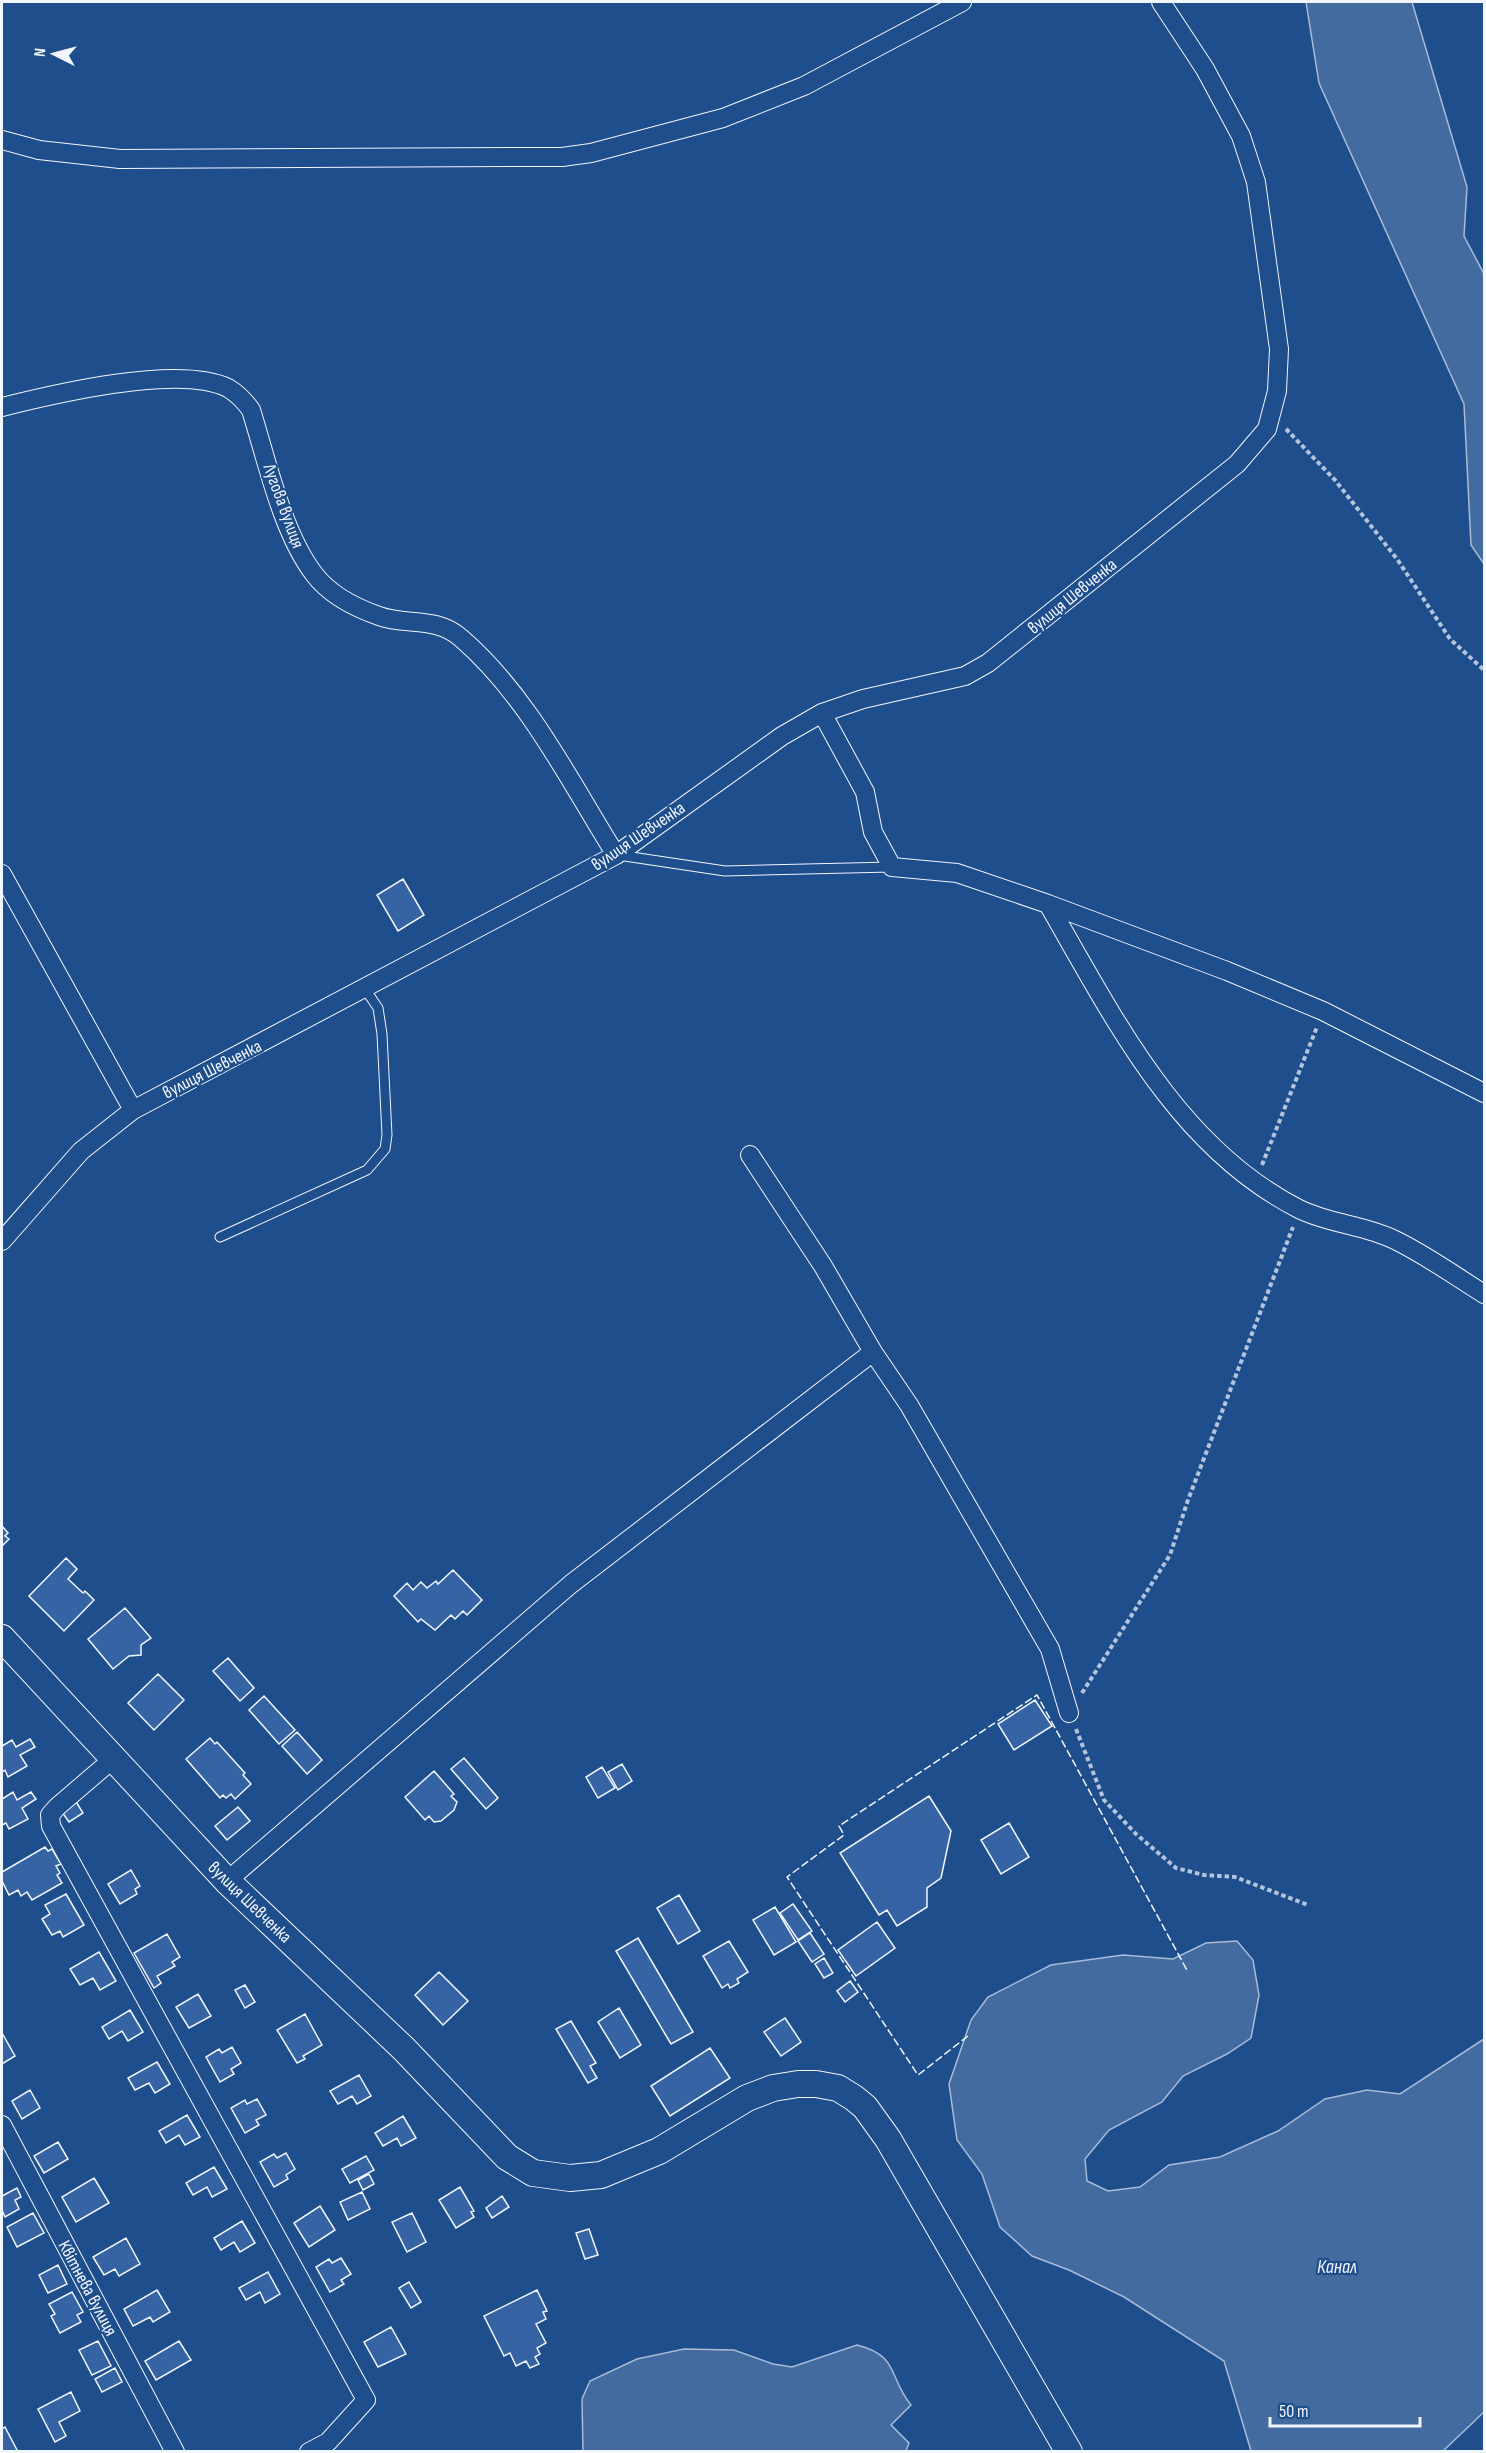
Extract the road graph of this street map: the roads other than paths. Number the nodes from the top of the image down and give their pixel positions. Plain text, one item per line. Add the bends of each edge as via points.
1 (962, 2) edge
2 (1161, 2) edge
3 (2, 140) edge
4 (2, 407) edge
5 (822, 713) junction
6 (616, 855) junction
7 (892, 867) junction
8 (2, 874) edge
9 (1048, 904) junction
10 (365, 989) junction
11 (1485, 1092) edge
12 (133, 1110) junction
13 (750, 1155) dead end
14 (220, 1237) dead end
15 (2, 1241) edge
16 (1485, 1294) edge
17 (873, 1352) junction
18 (2, 1638) edge
19 (1069, 1713) road end
20 (113, 1759) junction
21 (227, 1881) junction
22 (2, 2125) edge
23 (175, 2451) edge
24 (309, 2451) edge
25 (1069, 2451) edge

1 - 3 street via 804,86 723,118 591,153 494,158 120,159 39,150
2 - 5 street, вулиця Шевченка via 1205,69 1241,136 1256,182 1279,349 1277,391 1267,429 1237,464 988,663 965,676 862,699
4 - 6 street, Лугова вулиця via 61,392 174,378 205,381 242,398 250,410 295,544 315,576 342,599 381,617 419,621 458,635 522,704
5 - 6 street, вулиця Шевченка via 782,736
5 - 7 street via 865,792 873,832
6 - 7 lane via 725,871
6 - 10 street, вулиця Шевченка
7 - 9 street via 957,873
8 - 12 street
9 - 11 street via 1323,1011
9 - 16 street via 1134,1051 1220,1154 1255,1182 1300,1209 1394,1239
10 - 12 street, вулиця Шевченка
10 - 14 lane via 378,1008 382,1034 385,1149 367,1170
12 - 15 street, вулиця Шевченка via 81,1151
13 - 17 street via 823,1266
17 - 19 street via 909,1405 1050,1649
17 - 21 street via 571,1584
18 - 20 street, вулиця Шевченка
20 - 21 street, вулиця Шевченка
20 - 24 street via 57,1807 50,1815 51,1826 366,2400 328,2442
21 - 25 street, вулиця Шевченка via 405,2049 507,2157 533,2173 570,2178 601,2175 659,2151 747,2098 773,2088 798,2084 838,2088 865,2107 888,2139
22 - 23 street, Квітнева вулиця

